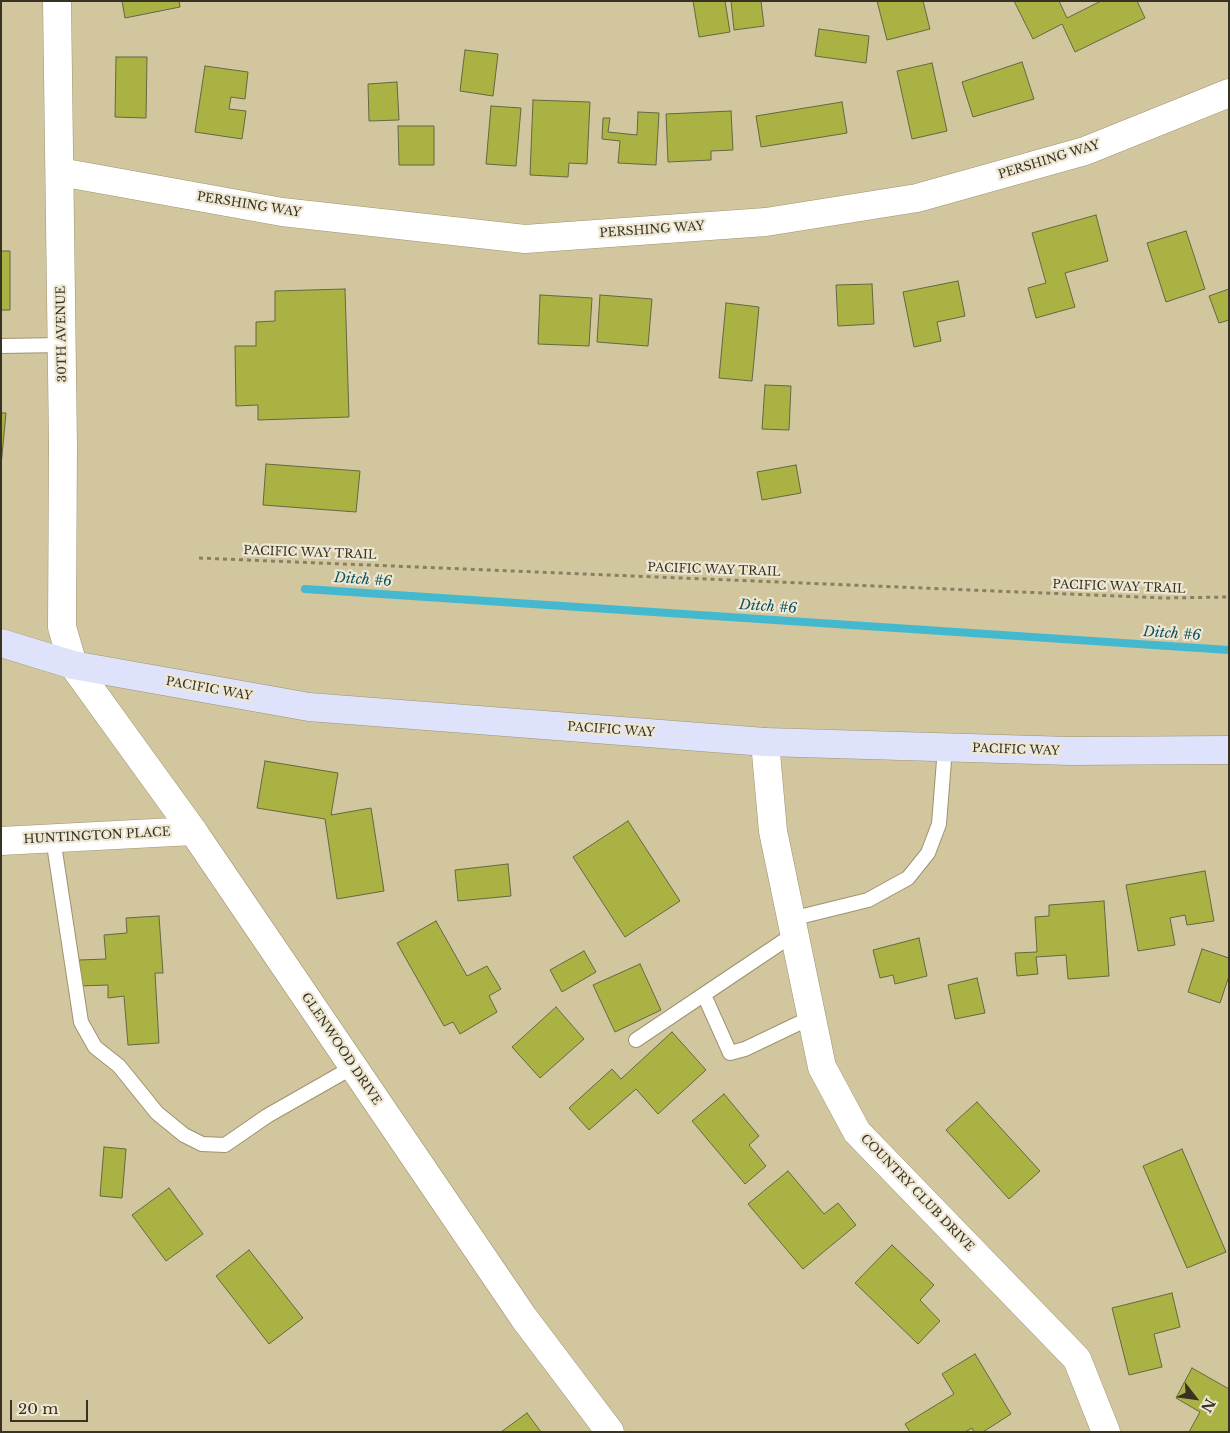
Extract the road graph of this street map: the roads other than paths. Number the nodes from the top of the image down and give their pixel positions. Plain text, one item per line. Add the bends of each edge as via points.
1 (57, 1) edge
2 (1229, 93) edge
3 (60, 172) junction
4 (62, 345) junction
5 (1, 346) edge
6 (1, 643) edge
7 (73, 665) junction
8 (765, 742) junction
9 (945, 748) junction
10 (1229, 750) edge
11 (193, 831) junction
12 (53, 838) junction
13 (1, 841) edge
14 (793, 927) junction
15 (704, 995) junction
16 (812, 1017) junction
17 (636, 1040) dead end
18 (353, 1067) junction
19 (610, 1432) edge
20 (1106, 1432) edge

1 - 3 street, 30TH AVENUE
2 - 3 street, PERSHING WAY via 1085,151 917,198 766,222 534,238 282,212
3 - 4 street, 30TH AVENUE
4 - 5 lane
4 - 7 street, 30TH AVENUE via 62,627
6 - 7 main road, PACIFIC WAY
7 - 8 main road, PACIFIC WAY via 309,707
7 - 11 street, GLENWOOD DRIVE
8 - 9 main road, PACIFIC WAY
8 - 14 street, COUNTRY CLUB DRIVE via 773,831
9 - 10 main road, PACIFIC WAY
9 - 14 lane via 939,824 928,853 908,878 868,900
11 - 12 street, HUNTINGTON PLACE
11 - 18 street, GLENWOOD DRIVE
12 - 13 street, HUNTINGTON PLACE
12 - 18 lane via 80,1022 94,1046 119,1066 152,1108 184,1135 202,1144 224,1145 267,1116
14 - 15 lane
14 - 16 street, COUNTRY CLUB DRIVE
15 - 16 lane via 730,1053
15 - 17 lane
16 - 20 street, COUNTRY CLUB DRIVE via 822,1067 857,1132 1077,1359
18 - 19 street, GLENWOOD DRIVE via 524,1318

